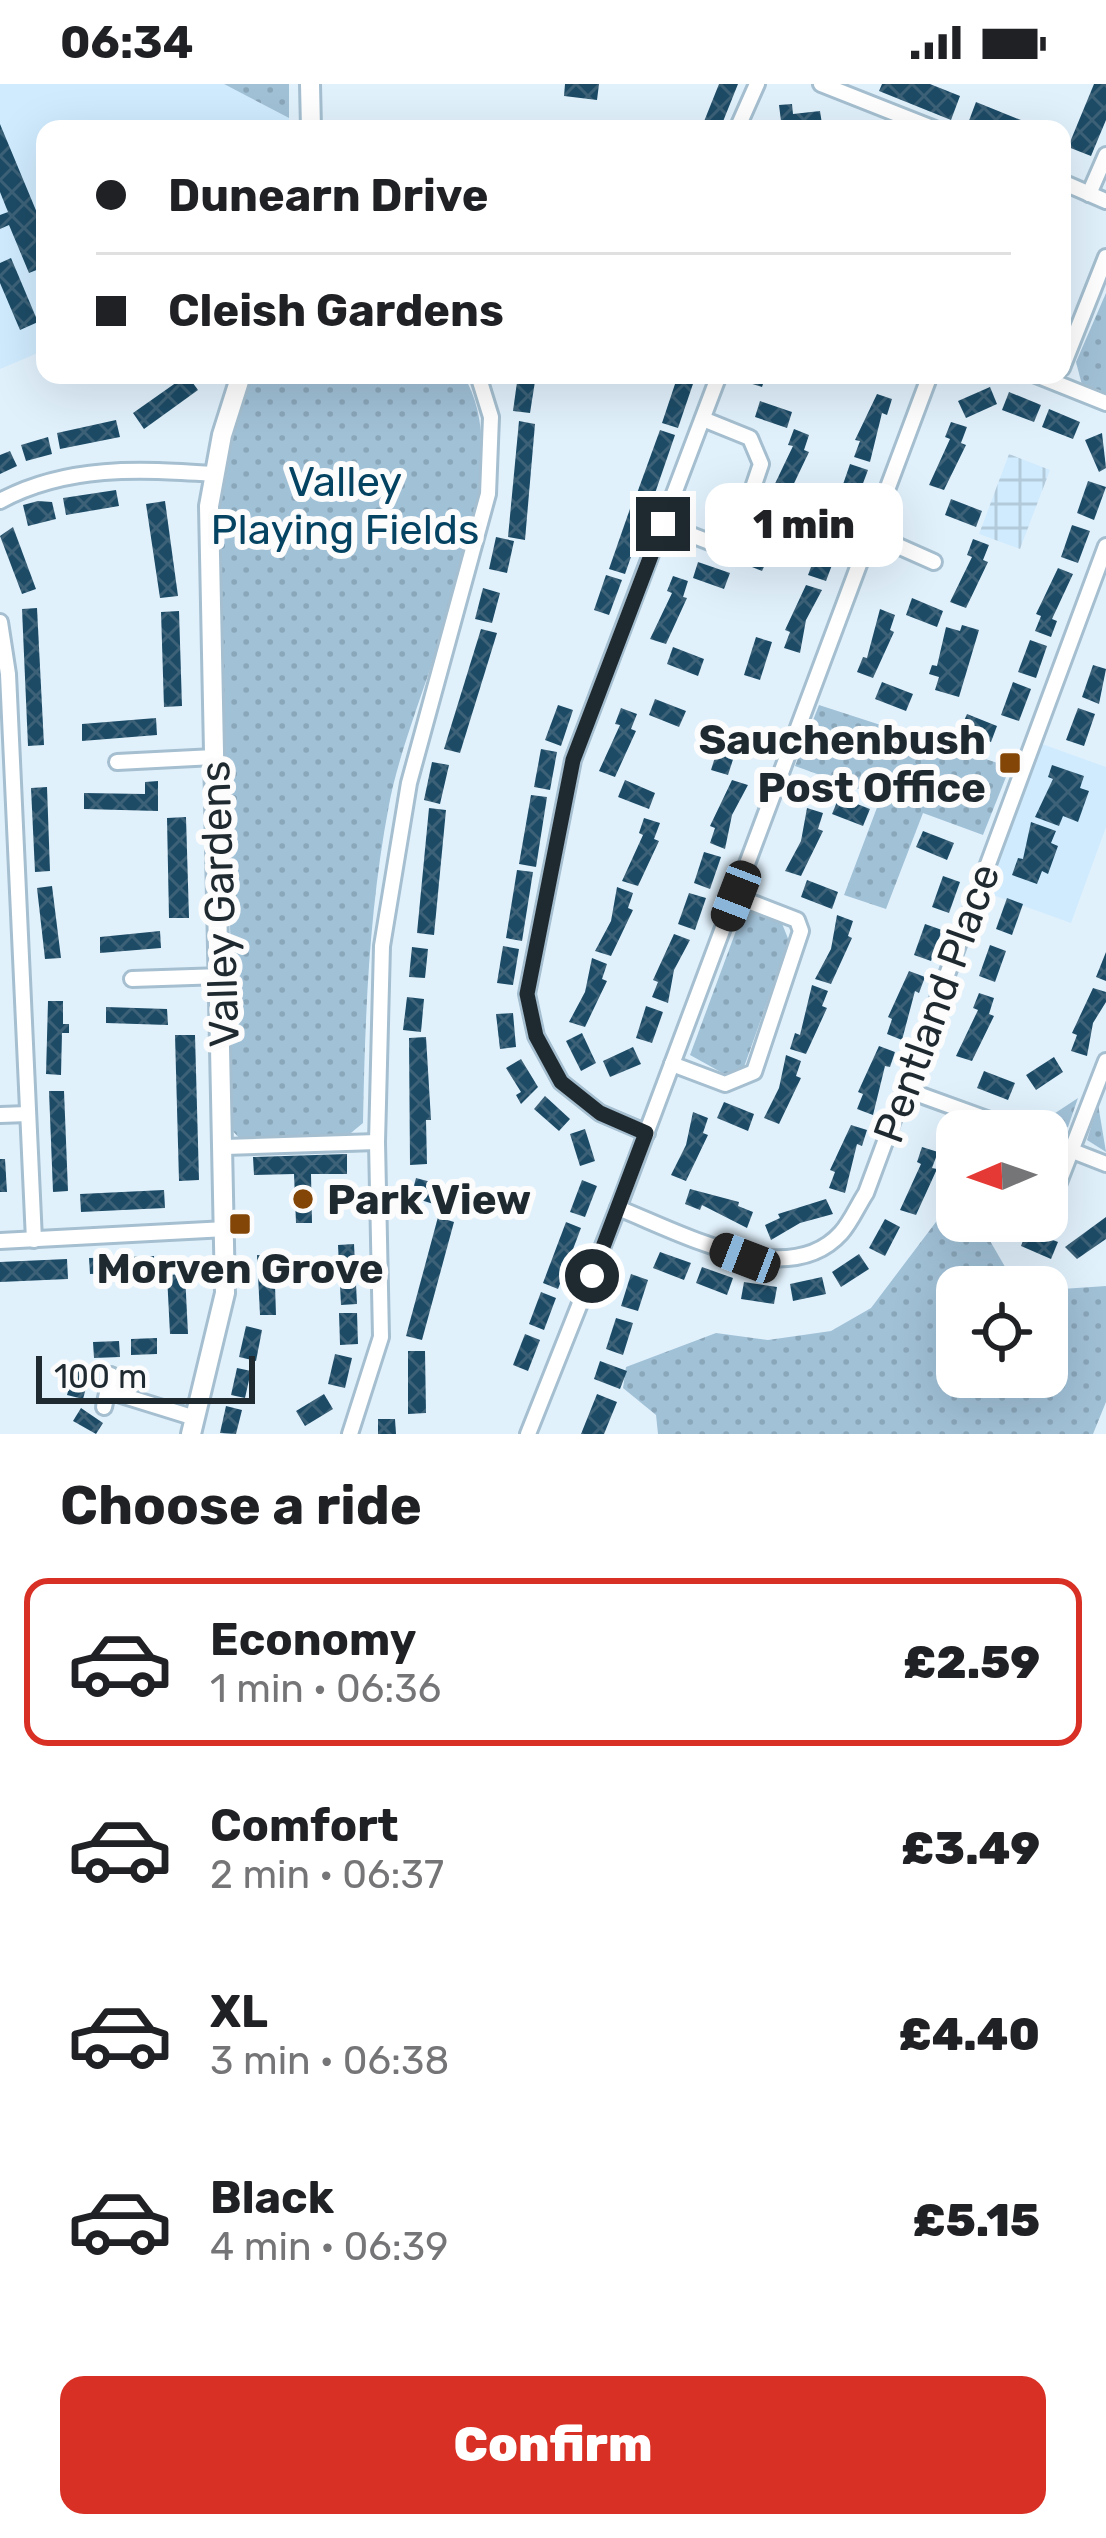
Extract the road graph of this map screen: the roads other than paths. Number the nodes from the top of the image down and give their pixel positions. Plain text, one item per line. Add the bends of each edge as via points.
1 (310, 84) edge
2 (757, 84) edge
3 (821, 84) edge
4 (311, 120) edge
5 (741, 120) edge
6 (912, 120) edge
7 (1106, 155) edge
8 (1071, 186) edge
9 (1089, 194) junction
10 (1106, 201) edge
11 (1106, 257) edge
12 (1071, 345) edge
13 (1071, 382) edge
14 (238, 384) edge
15 (481, 384) edge
16 (716, 384) edge
17 (928, 384) edge
18 (1106, 404) edge
19 (703, 419) junction
20 (213, 474) junction
21 (0, 501) edge
22 (663, 524) junction
23 (871, 534) junction
24 (1106, 546) edge
25 (934, 562) dead end
26 (0, 622) edge
27 (4, 674) edge
28 (214, 757) junction
29 (117, 762) dead end
30 (8, 853) edge
31 (736, 896) junction
32 (222, 976) junction
33 (132, 979) dead end
34 (1106, 1060) edge
35 (672, 1064) junction
36 (904, 1089) junction
37 (962, 1110) edge
38 (28, 1114) junction
39 (0, 1115) edge
40 (646, 1133) junction
41 (377, 1142) junction
42 (224, 1148) junction
43 (1068, 1149) edge
44 (1072, 1150) junction
45 (1068, 1160) edge
46 (1106, 1164) edge
47 (618, 1208) junction
48 (226, 1229) junction
49 (34, 1240) junction
50 (0, 1241) edge
51 (108, 1391) dead end
52 (193, 1426) edge
53 (350, 1434) edge
54 (528, 1434) edge

1 - 4 street
2 - 5 street
3 - 6 street
7 - 9 street
8 - 9 street
9 - 10 street
11 - 12 street
13 - 18 street
14 - 20 street, Valley Gardens
15 - 41 street via 491,417 488,494 410,783 382,946
16 - 19 street
17 - 23 street
19 - 22 street
19 - 22 street via 750,438 761,464 738,532 712,543
20 - 21 street via 121,468 29,485
20 - 28 street, Valley Gardens
22 - 40 street via 573,760 527,994 536,1036 561,1082 600,1113
23 - 25 street
23 - 31 street
24 - 36 street, Pentland Place
26 - 27 street
27 - 30 street
28 - 29 street
28 - 32 street, Valley Gardens
30 - 38 street
31 - 35 street
31 - 35 street via 797,920 800,931 754,1072 725,1084
32 - 33 street
32 - 42 street, Valley Gardens
34 - 44 street
35 - 40 street
36 - 37 street
36 - 47 street, Pentland Place via 866,1192 839,1236 814,1250 745,1258
38 - 39 street
38 - 49 street
40 - 47 street
41 - 42 street
41 - 53 street via 381,1337
42 - 48 street, Valley Gardens
43 - 44 street
44 - 45 street
44 - 46 street
47 - 54 street
48 - 49 street
48 - 52 street, Valley Gardens via 222,1311
49 - 50 street
51 - 52 street

